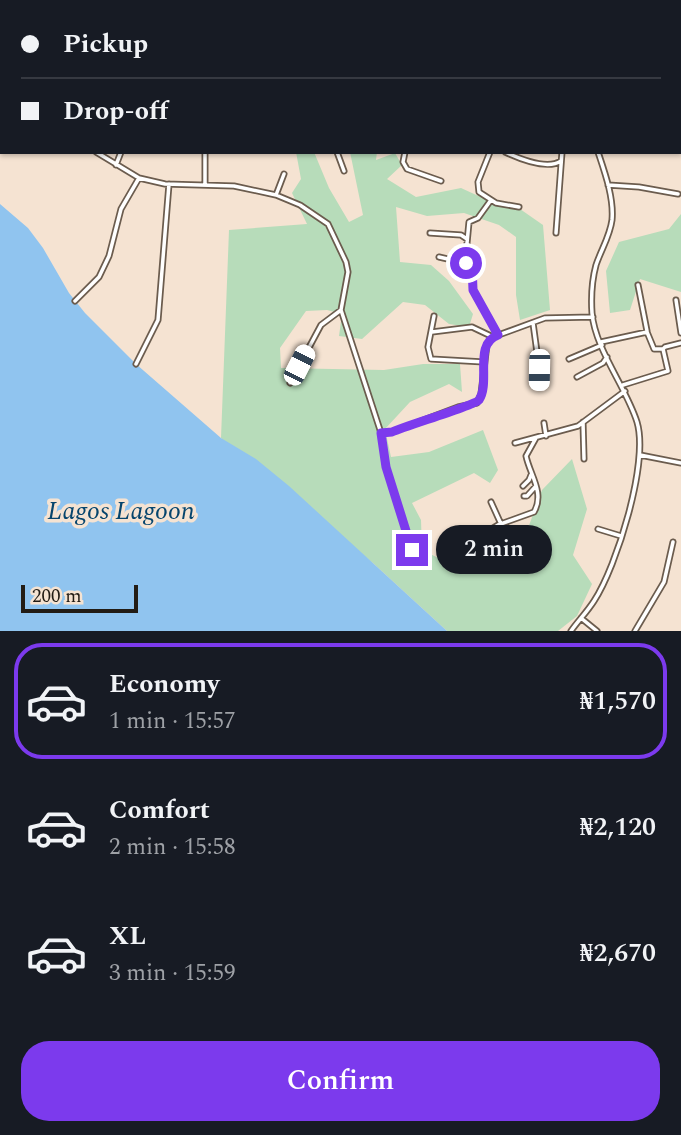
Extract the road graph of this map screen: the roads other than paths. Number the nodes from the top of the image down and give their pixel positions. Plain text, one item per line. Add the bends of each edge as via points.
1 (99, 154) edge
2 (120, 154) edge
3 (205, 154) edge
4 (338, 154) edge
5 (405, 154) edge
6 (488, 154) edge
7 (512, 154) edge
8 (562, 154) edge
9 (599, 154) edge
10 (561, 161) junction
11 (116, 165) junction
12 (344, 171) dead end
13 (284, 174) dead end
14 (139, 178) junction
15 (442, 181) dead end
16 (169, 184) junction
17 (205, 184) junction
18 (608, 185) junction
19 (678, 194) dead end
20 (276, 195) junction
21 (491, 200) junction
22 (519, 207) dead end
23 (430, 233) dead end
24 (556, 233) dead end
25 (467, 239) junction
26 (439, 257) dead end
27 (472, 265) junction
28 (638, 285) dead end
29 (676, 300) dead end
30 (75, 301) dead end
31 (341, 310) junction
32 (434, 316) dead end
33 (593, 317) junction
34 (533, 322) junction
35 (432, 332) junction
36 (647, 332) junction
37 (681, 333) edge
38 (498, 335) junction
39 (493, 337) junction
40 (681, 343) edge
41 (602, 344) junction
42 (663, 349) junction
43 (607, 358) junction
44 (569, 359) dead end
45 (484, 362) junction
46 (136, 365) dead end
47 (578, 377) dead end
48 (290, 383) dead end
49 (622, 385) junction
50 (539, 386) dead end
51 (625, 391) junction
52 (583, 422) junction
53 (544, 423) dead end
54 (381, 433) junction
55 (546, 436) junction
56 (536, 438) junction
57 (515, 443) dead end
58 (640, 455) junction
59 (584, 459) dead end
60 (681, 463) edge
61 (532, 473) junction
62 (537, 484) junction
63 (523, 486) dead end
64 (524, 496) dead end
65 (491, 502) dead end
66 (501, 524) junction
67 (598, 529) dead end
68 (621, 536) junction
69 (673, 542) dead end
70 (465, 545) dead end
71 (412, 550) dead end
72 (581, 618) junction
73 (571, 631) edge
74 (597, 631) edge
75 (635, 631) edge

1 - 11 street
2 - 11 street
3 - 17 street
4 - 12 street
5 - 15 street via 407,169
6 - 21 street via 478,187
7 - 10 street via 554,165
8 - 10 street
9 - 18 street
10 - 24 street
11 - 14 street
13 - 20 street
14 - 16 street
14 - 30 street via 121,209 99,277
16 - 17 street
16 - 46 street via 158,320
17 - 20 street
18 - 19 street
18 - 33 street via 611,224 594,274
20 - 31 street via 317,215 333,229 348,272
21 - 22 street
21 - 25 street via 478,218 469,222
23 - 25 street
25 - 27 street
26 - 27 street
27 - 38 street via 473,290
28 - 36 street
29 - 37 street
31 - 48 street via 321,325
31 - 54 street
32 - 35 street
33 - 34 street
33 - 41 street
34 - 38 street
34 - 50 street
35 - 39 street via 464,327
35 - 45 street via 431,359
36 - 41 street
36 - 42 street via 652,348
38 - 39 street
39 - 45 street
40 - 42 street
41 - 43 street
41 - 44 street
42 - 49 street via 668,371
43 - 47 street
43 - 49 street
45 - 54 street via 477,403
49 - 51 street
51 - 52 street
51 - 58 street via 637,423
52 - 55 street
52 - 59 street
53 - 55 street
54 - 71 street via 386,467
55 - 56 street
56 - 57 street
56 - 61 street via 526,456
58 - 60 street
58 - 68 street
61 - 62 street
61 - 63 street
62 - 64 street
62 - 66 street via 534,512
65 - 66 street
66 - 70 street
67 - 68 street
68 - 72 street via 601,588
69 - 75 street via 664,582
72 - 73 street
72 - 74 street

